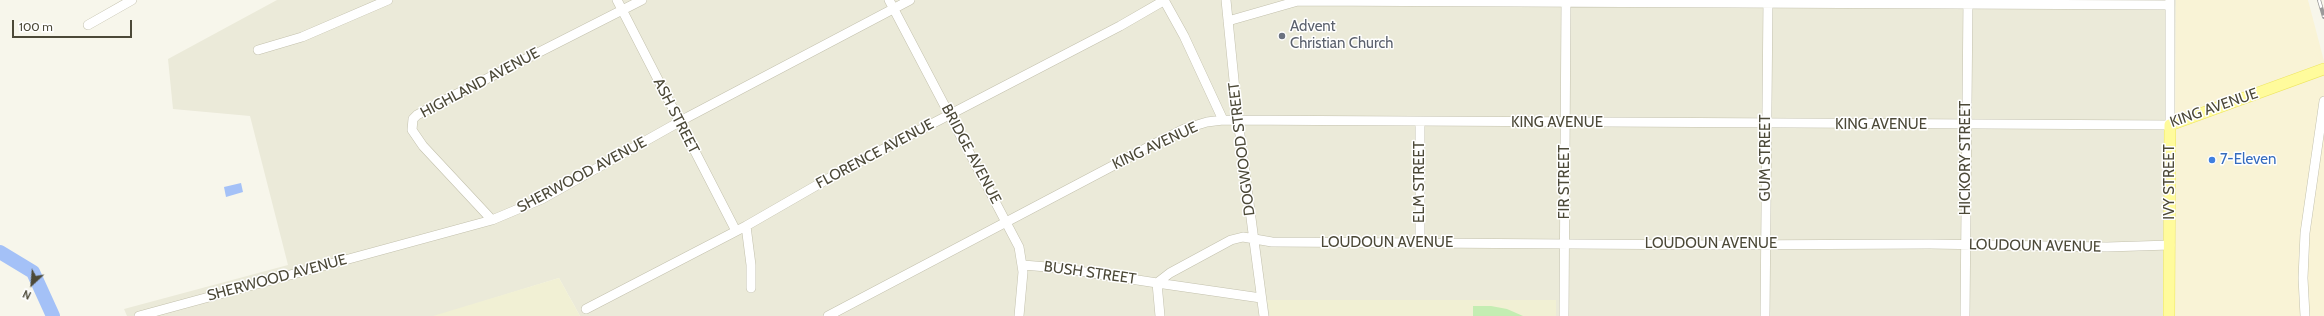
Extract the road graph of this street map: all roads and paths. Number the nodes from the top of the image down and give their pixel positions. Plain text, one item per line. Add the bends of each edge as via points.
1 (132, 0) edge
2 (388, 0) edge
3 (616, 0) edge
4 (642, 0) edge
5 (910, 0) edge
6 (1164, 0) edge
7 (1226, 0) edge
8 (1566, 1) edge
9 (1768, 2) edge
10 (1968, 2) edge
11 (2170, 2) edge
12 (892, 4) edge
13 (622, 10) junction
14 (1228, 21) junction
15 (88, 24) dead end
16 (258, 50) dead end
17 (2324, 68) edge
18 (2324, 101) edge
19 (950, 115) junction
20 (1222, 120) junction
21 (1238, 120) junction
22 (680, 122) junction
23 (1420, 122) junction
24 (1565, 123) junction
25 (1767, 124) junction
26 (1966, 125) junction
27 (2170, 125) junction
28 (492, 220) junction
29 (1006, 221) junction
30 (746, 226) junction
31 (736, 231) junction
32 (1253, 239) junction
33 (1420, 242) junction
34 (1565, 243) junction
35 (1766, 244) junction
36 (1965, 244) junction
37 (2170, 245) junction
38 (1023, 265) junction
39 (1157, 283) junction
40 (751, 288) dead end
41 (1261, 298) junction
42 (586, 309) dead end
43 (139, 316) edge
44 (828, 316) edge
45 (1020, 316) edge
46 (1160, 316) edge
47 (1264, 316) edge
48 (1564, 316) edge
49 (1765, 316) edge
50 (1965, 316) edge
51 (2169, 316) edge
52 (2305, 316) edge

1 - 15 street
2 - 16 street via 302,38
3 - 13 street, ASH STREET
4 - 13 street, HIGHLAND AVENUE
5 - 12 street, SHERWOOD AVENUE
6 - 19 street, FLORENCE AVENUE via 1120,26
6 - 20 street via 1184,36
7 - 14 street, DOGWOOD STREET
8 - 9 street
8 - 14 street via 1298,1
8 - 24 street, FIR STREET
9 - 10 street
9 - 25 street, GUM STREET
10 - 11 street
10 - 26 street, HICKORY STREET
11 - 27 street, IVY STREET
12 - 19 street, BRIDGE AVENUE
12 - 22 street, SHERWOOD AVENUE
13 - 22 street, ASH STREET
13 - 28 street, HIGHLAND AVENUE via 439,102 413,120 412,130 423,146
14 - 21 street, DOGWOOD STREET
17 - 27 main road, KING AVENUE
18 - 52 street via 2304,240
19 - 29 street, BRIDGE AVENUE
19 - 30 street, FLORENCE AVENUE via 845,169
20 - 21 street, KING AVENUE
20 - 29 street, KING AVENUE via 1184,129
21 - 23 street, KING AVENUE
21 - 32 street, DOGWOOD STREET
22 - 28 street, SHERWOOD AVENUE via 542,199
22 - 31 street, ASH STREET
23 - 24 street, KING AVENUE
23 - 33 street, ELM STREET
24 - 25 street, KING AVENUE
24 - 34 street, FIR STREET
25 - 26 street, KING AVENUE
25 - 35 street, GUM STREET
26 - 27 street, KING AVENUE
26 - 36 street, HICKORY STREET
27 - 37 main road, IVY STREET
28 - 43 street, SHERWOOD AVENUE
29 - 38 street, BRIDGE AVENUE via 1019,247
29 - 44 street, KING AVENUE
30 - 31 street, FLORENCE AVENUE
30 - 40 street
31 - 42 street, FLORENCE AVENUE
32 - 33 street, LOUDOUN AVENUE via 1272,242
32 - 39 street, BUSH STREET via 1243,237 1231,240 1170,273
32 - 41 street, DOGWOOD STREET
33 - 34 street, LOUDOUN AVENUE
34 - 35 street, LOUDOUN AVENUE
34 - 48 street, FIR STREET
35 - 36 street, LOUDOUN AVENUE
35 - 49 street, GUM STREET
36 - 37 street, LOUDOUN AVENUE via 2107,247
36 - 50 street, HICKORY STREET
37 - 51 main road, IVY STREET
38 - 39 street, BUSH STREET
38 - 45 street, BRIDGE AVENUE
39 - 41 street, BUSH STREET
39 - 46 street
41 - 47 street, DOGWOOD STREET

